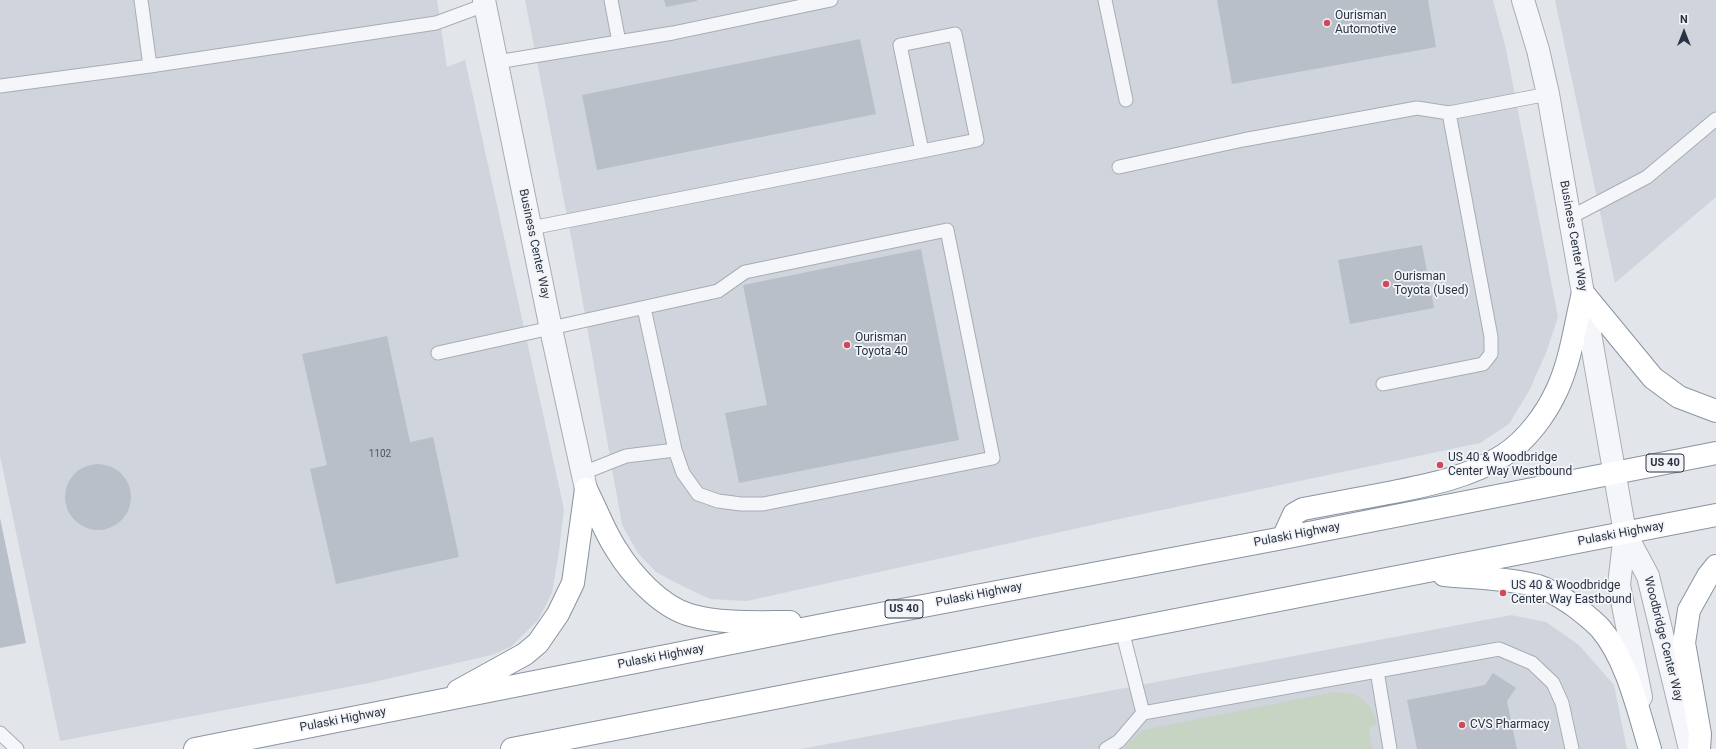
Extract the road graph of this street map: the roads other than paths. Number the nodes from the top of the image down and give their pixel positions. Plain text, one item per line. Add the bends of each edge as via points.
1 (141, 0) edge
2 (611, 0) edge
3 (831, 0) edge
4 (1105, 0) edge
5 (1523, 0) edge
6 (484, 2) edge
7 (619, 42) junction
8 (497, 62) junction
9 (150, 66) junction
10 (0, 86) edge
11 (1548, 94) junction
12 (1126, 100) dead end
13 (1449, 113) junction
14 (1716, 119) edge
15 (922, 151) junction
16 (1120, 167) dead end
17 (1569, 218) junction
18 (531, 228) junction
19 (1583, 293) junction
20 (644, 308) junction
21 (552, 329) junction
22 (438, 353) dead end
23 (1383, 384) dead end
24 (1716, 411) edge
25 (675, 450) junction
26 (1716, 453) edge
27 (1614, 473) junction
28 (585, 481) junction
29 (1716, 515) edge
30 (1624, 534) junction
31 (1282, 538) junction
32 (1716, 566) edge
33 (1419, 572) junction
34 (833, 623) junction
35 (1122, 630) junction
36 (1377, 671) junction
37 (439, 701) junction
38 (1143, 713) junction
39 (0, 733) edge
40 (582, 735) junction
41 (17, 749) edge
42 (195, 749) edge
43 (512, 749) edge
44 (554, 749) edge
45 (1106, 749) edge
46 (1390, 749) edge
47 (1572, 749) edge
48 (1651, 749) edge
49 (1690, 749) edge
50 (1699, 749) edge

1 - 9 lane
2 - 7 lane
3 - 7 lane
4 - 12 lane
5 - 11 street, Business Center Way
6 - 8 street, Business Center Way
6 - 9 lane via 436,23
7 - 8 lane
8 - 18 street, Business Center Way
9 - 10 lane
11 - 13 lane
11 - 17 street, Business Center Way
13 - 16 lane via 1417,108 1243,140
13 - 23 lane via 1491,337 1491,354 1482,364
14 - 17 lane via 1647,177
15 - 15 lane via 977,140 955,34 900,45
15 - 18 lane
17 - 19 street, Business Center Way
18 - 21 street, Business Center Way
19 - 24 highway via 1653,378 1679,397
19 - 27 street, Business Center Way
19 - 31 highway via 1566,368 1558,389 1546,411 1529,433 1505,455 1483,467 1431,485 1303,509 1294,514
20 - 21 lane
20 - 25 lane
20 - 25 lane via 718,291 746,272 947,230 993,458 763,504 741,504 718,501 698,494 683,473
21 - 22 lane
21 - 28 street, Business Center Way
25 - 28 lane via 626,456
26 - 27 highway, Pulaski Highway / US 40
27 - 30 street, Woodbridge Center Way
27 - 31 highway, Pulaski Highway / US 40
28 - 34 highway via 615,549 650,591 675,609 688,615 734,622
28 - 37 highway via 576,569 573,583 558,614 538,643 525,654
29 - 30 highway, Pulaski Highway
30 - 33 highway, Pulaski Highway
30 - 48 street, Woodbridge Center Way via 1619,585
30 - 49 street, Woodbridge Center Way via 1648,576
31 - 34 highway, Pulaski Highway / US 40
32 - 50 highway via 1689,610 1684,643 1700,734
33 - 35 highway, Pulaski Highway
33 - 48 highway via 1538,586 1557,594 1581,611 1600,628 1615,650
34 - 37 highway, Pulaski Highway / US 40
35 - 38 lane
35 - 40 highway, Pulaski Highway
36 - 38 lane
36 - 46 lane
36 - 47 lane via 1499,649 1532,663 1553,684 1562,703
37 - 42 highway, Pulaski Highway / US 40
38 - 45 lane via 1120,741
39 - 41 lane
40 - 43 highway, Pulaski Highway
40 - 44 highway

